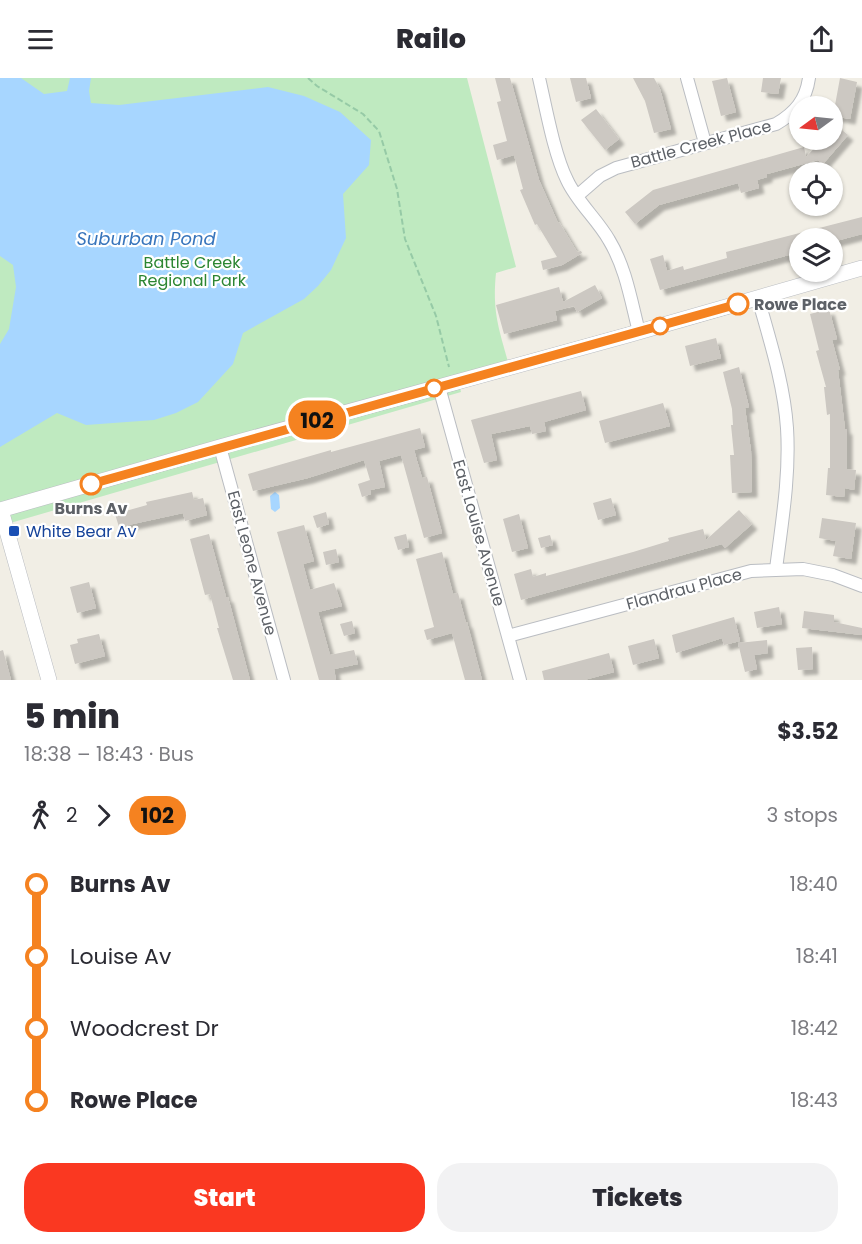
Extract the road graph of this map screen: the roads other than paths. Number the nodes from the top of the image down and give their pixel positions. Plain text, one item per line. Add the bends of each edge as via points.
1 (539, 78) edge
2 (687, 78) edge
3 (809, 78) edge
4 (705, 144) junction
5 (577, 196) junction
6 (862, 268) edge
7 (758, 298) junction
8 (639, 332) junction
9 (439, 387) junction
10 (220, 447) junction
11 (1, 510) edge
12 (776, 569) junction
13 (862, 586) edge
14 (508, 636) junction
15 (49, 680) edge
16 (284, 680) edge
17 (520, 680) edge

1 - 5 street via 561,165
2 - 4 street
3 - 4 street, Battle Creek Place via 804,98 788,118
4 - 5 street, Battle Creek Place via 616,168
5 - 8 street via 617,254
6 - 7 street
7 - 8 street
7 - 12 street via 787,427 786,497
8 - 9 street
9 - 10 street
9 - 14 street, East Louise Avenue
10 - 11 street
10 - 16 street, East Leone Avenue
11 - 15 street
12 - 13 street, Flandrau Place via 803,568
12 - 14 street, Flandrau Place via 750,571
14 - 17 street, East Louise Avenue

